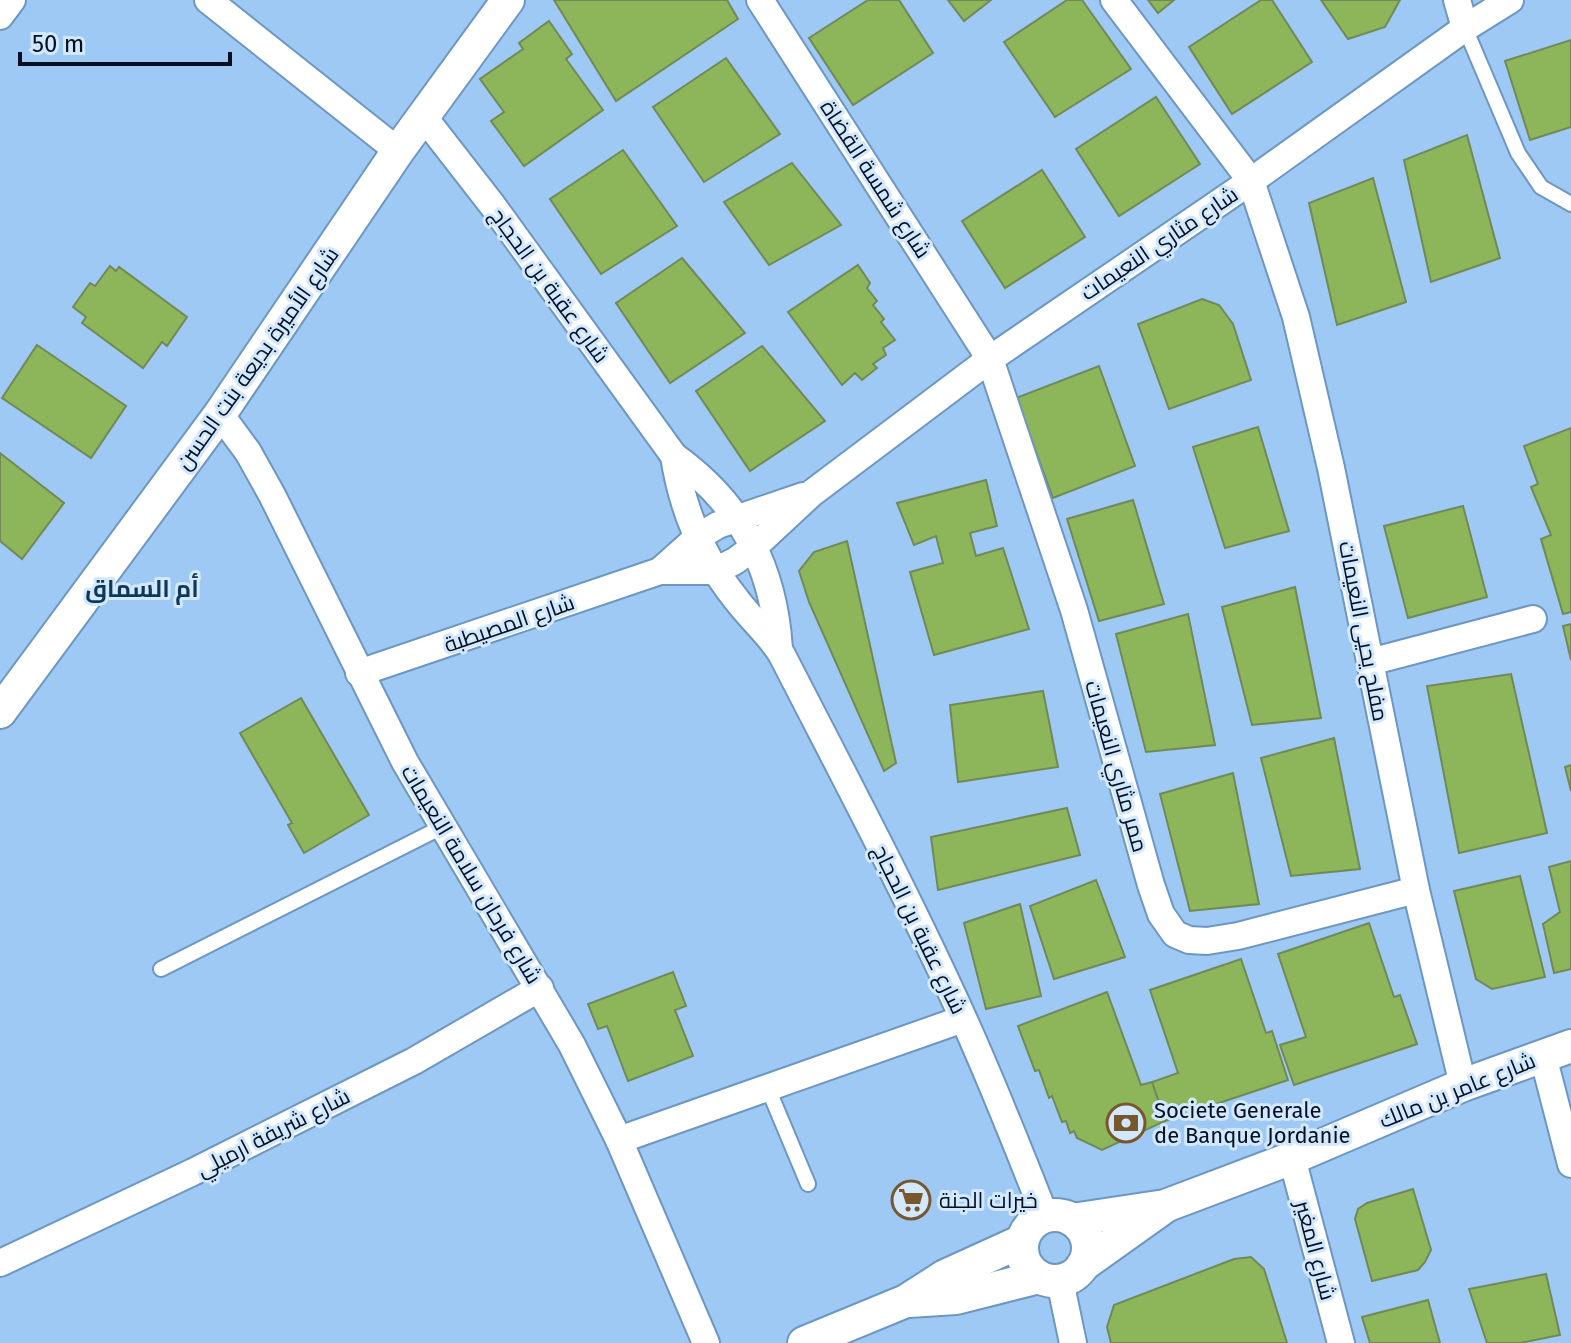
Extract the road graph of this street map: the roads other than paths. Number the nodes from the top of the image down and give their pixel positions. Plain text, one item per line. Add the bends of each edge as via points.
1 (12, 0) edge
2 (508, 0) edge
3 (760, 0) edge
4 (1114, 0) edge
5 (1457, 0) edge
6 (1510, 0) edge
7 (219, 3) edge
8 (0, 16) edge
9 (1465, 28) junction
10 (423, 116) junction
11 (398, 151) junction
12 (1251, 181) junction
13 (1571, 204) edge
14 (990, 359) junction
15 (220, 414) junction
16 (674, 456) junction
17 (812, 493) junction
18 (737, 517) junction
19 (698, 537) junction
20 (754, 547) junction
21 (660, 571) junction
22 (715, 571) junction
23 (1533, 619) dead end
24 (779, 649) junction
25 (1370, 662) junction
26 (359, 673) junction
27 (0, 712) edge
28 (442, 827) junction
29 (1416, 890) junction
30 (161, 969) dead end
31 (540, 988) junction
32 (963, 1019) junction
33 (1562, 1050) edge
34 (1463, 1085) junction
35 (767, 1086) junction
36 (619, 1140) junction
37 (1292, 1158) junction
38 (1571, 1164) edge
39 (808, 1184) dead end
40 (1165, 1206) junction
41 (1059, 1218) junction
42 (1022, 1241) junction
43 (0, 1263) edge
44 (1061, 1274) junction
45 (906, 1301) junction
46 (706, 1343) edge
47 (804, 1343) edge
48 (1073, 1343) edge
49 (1341, 1343) edge

1 - 8 street
2 - 10 street, شارع الأميرة بديعة بنت الحسن
3 - 14 street, شارع شمسة القضاة
4 - 12 street, مفلح يحيى النعيمات
5 - 9 street
6 - 9 street, شارع مثاري النعيمات
7 - 11 street
9 - 12 street, شارع مثاري النعيمات
9 - 13 lane via 1518,153 1541,187
10 - 11 street, شارع الأميرة بديعة بنت الحسن
10 - 16 street, شارع عقبة بن الحجاج
11 - 15 street, شارع الأميرة بديعة بنت الحسن
12 - 14 street, شارع مثاري النعيمات
12 - 25 street, مفلح يحيى النعيمات via 1296,317
14 - 17 street, شارع مثاري النعيمات
14 - 29 street, ممر مثاري النعيمات via 1074,610 1151,885 1175,934 1207,941 1238,936
15 - 26 street, شارع فرحان سلامة النعيمات via 272,495
15 - 27 street, شارع الأميرة بديعة بنت الحسن
16 - 18 street, شارع عقبة بن الحجاج
16 - 19 street, شارع عقبة بن الحجاج
17 - 18 street, شارع مثاري النعيمات
17 - 20 street, شارع مثاري النعيمات
18 - 19 street, شارع مثاري النعيمات
18 - 20 street, شارع عقبة بن الحجاج
19 - 21 street, شارع المصيطبة
19 - 22 street, شارع عقبة بن الحجاج
20 - 22 street, شارع مثاري النعيمات
20 - 24 street, شارع عقبة بن الحجاج via 774,602
21 - 22 street, شارع المصيطبة
21 - 26 street, شارع المصيطبة
22 - 24 street, شارع عقبة بن الحجاج
23 - 25 street
24 - 32 street, شارع عقبة بن الحجاج
25 - 29 street, مفلح يحيى النعيمات
26 - 28 street, شارع فرحان سلامة النعيمات
28 - 30 lane
28 - 31 street, شارع فرحان سلامة النعيمات
29 - 34 street, مفلح يحيى النعيمات
31 - 36 street, شارع فرحان سلامة النعيمات
31 - 43 street, شارع شريفة ارميلي via 414,1061
32 - 35 street
32 - 41 street, شارع عقبة بن الحجاج
33 - 34 street, شارع عامر بن مالك
33 - 38 street
34 - 37 street, شارع عامر بن مالك
35 - 36 street
35 - 39 lane
36 - 46 street, شارع فرحان سلامة النعيمات
37 - 40 street, شارع عامر بن مالك
37 - 49 street, شارع المغير
40 - 41 street, شارع عامر بن مالك
40 - 44 street, شارع عامر بن مالك
41 - 42 street via 1030,1225
41 - 44 street via 1087,1240 1088,1249
42 - 44 street via 1030,1271
42 - 45 street, شارع عامر بن مالك via 945,1276
44 - 45 street, شارع عامر بن مالك via 956,1298
44 - 48 street
45 - 47 street, شارع عامر بن مالك

